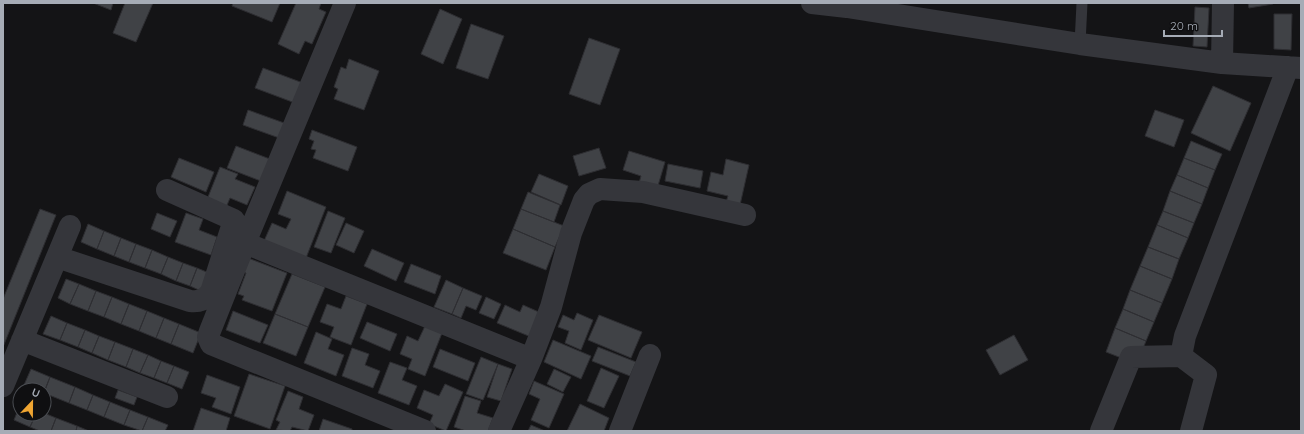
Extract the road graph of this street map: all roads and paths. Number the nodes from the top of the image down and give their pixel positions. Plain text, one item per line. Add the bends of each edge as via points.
1 (345, 3) edge
2 (812, 3) edge
3 (1082, 3) edge
4 (1223, 3) edge
5 (1080, 44) junction
6 (1222, 63) junction
7 (1295, 68) edge
8 (167, 190) dead end
9 (745, 215) dead end
10 (70, 226) dead end
11 (244, 229) junction
12 (57, 257) junction
13 (22, 340) junction
14 (650, 355) dead end
15 (1182, 356) junction
16 (531, 359) junction
17 (3, 386) edge
18 (167, 397) dead end
19 (425, 431) edge
20 (499, 431) edge
21 (620, 431) edge
22 (1101, 431) edge
23 (1191, 431) edge

1 - 11 street
2 - 5 street
3 - 5 lane
4 - 6 street
5 - 6 street
6 - 7 street
7 - 15 street via 1185,336
8 - 11 street
9 - 16 street via 642,192 600,189 589,194 584,200 571,233 551,307
10 - 12 street
11 - 12 street via 211,292 198,302
11 - 16 street
11 - 19 street via 208,336 211,344
12 - 13 street
13 - 17 street
13 - 18 street
14 - 21 street
15 - 22 street via 1131,356
15 - 23 street via 1206,375
16 - 20 street

